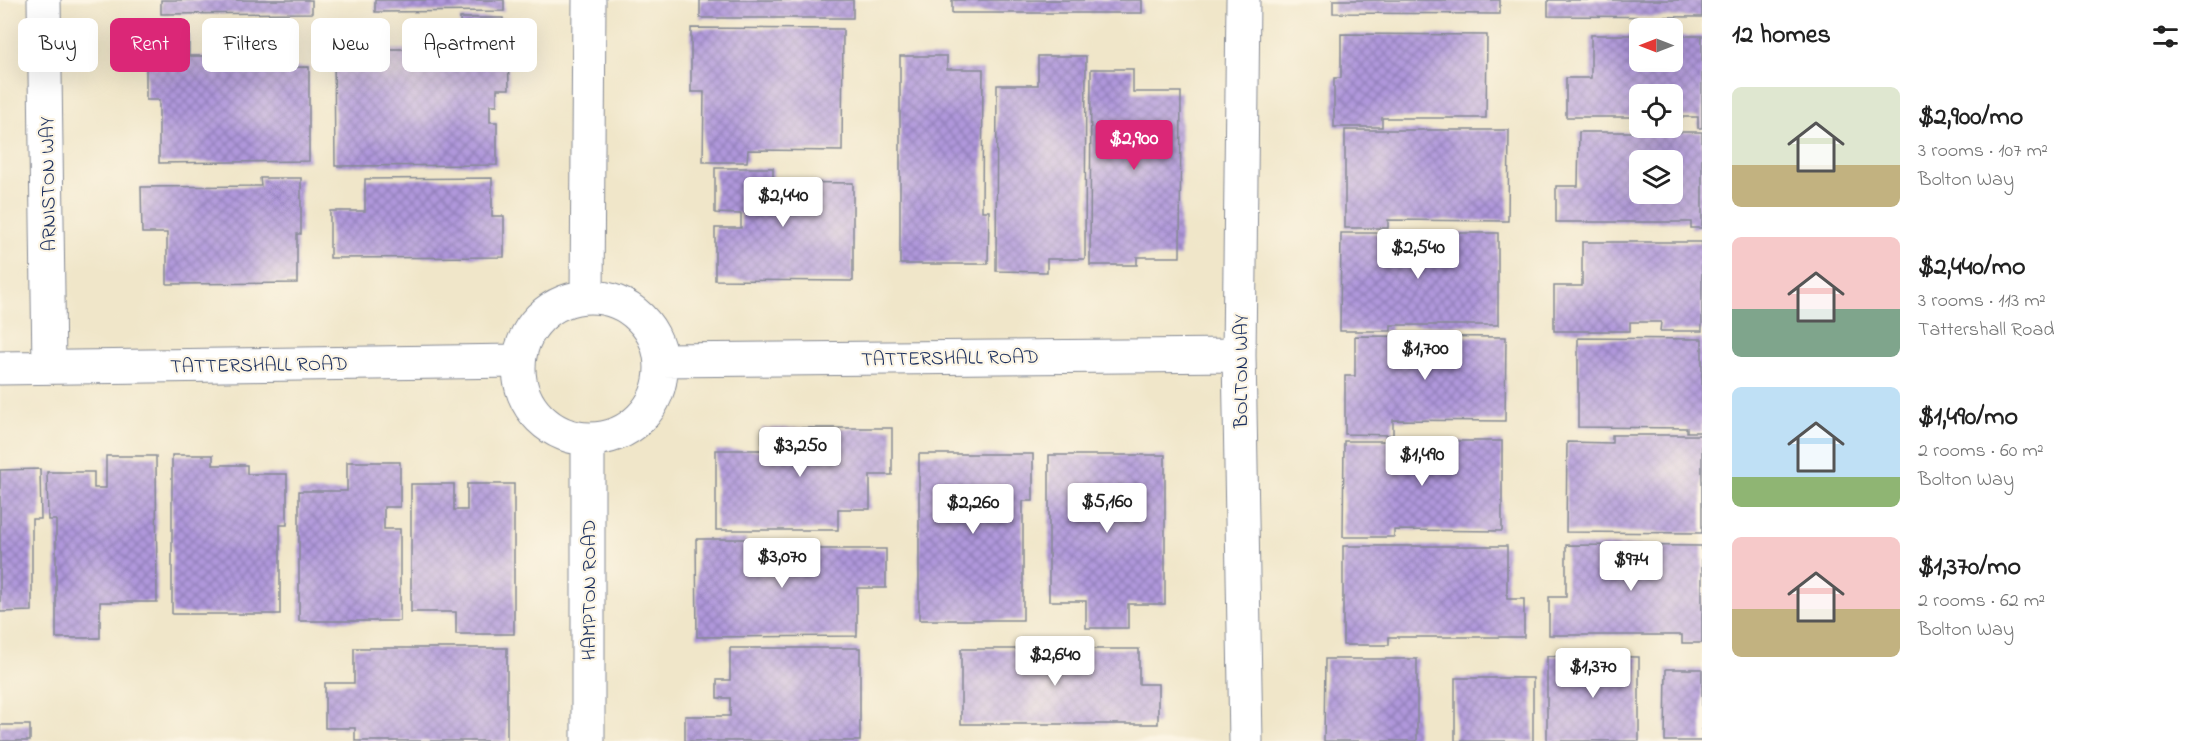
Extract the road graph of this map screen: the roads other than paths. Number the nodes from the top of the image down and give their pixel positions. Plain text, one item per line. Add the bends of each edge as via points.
1 (44, 0) edge
2 (589, 0) edge
3 (1243, 0) edge
4 (587, 296) junction
5 (1239, 355) junction
6 (661, 360) junction
7 (519, 361) junction
8 (49, 367) junction
9 (0, 368) edge
10 (588, 440) junction
11 (588, 741) edge
12 (1246, 741) edge

1 - 8 street, ARNISTON WAY
2 - 4 street
3 - 5 street, BOLTON WAY
4 - 6 street via 615,301 636,314 653,336
4 - 7 street via 562,302 541,316 526,336
5 - 6 street, TATTERSHALL ROAD
5 - 12 street, BOLTON WAY
6 - 10 street via 659,384 649,407 636,422 612,436
7 - 8 street, TATTERSHALL ROAD
7 - 10 street via 520,386 545,424 567,436
8 - 9 street, TATTERSHALL ROAD
10 - 11 street, HAMPTON ROAD

